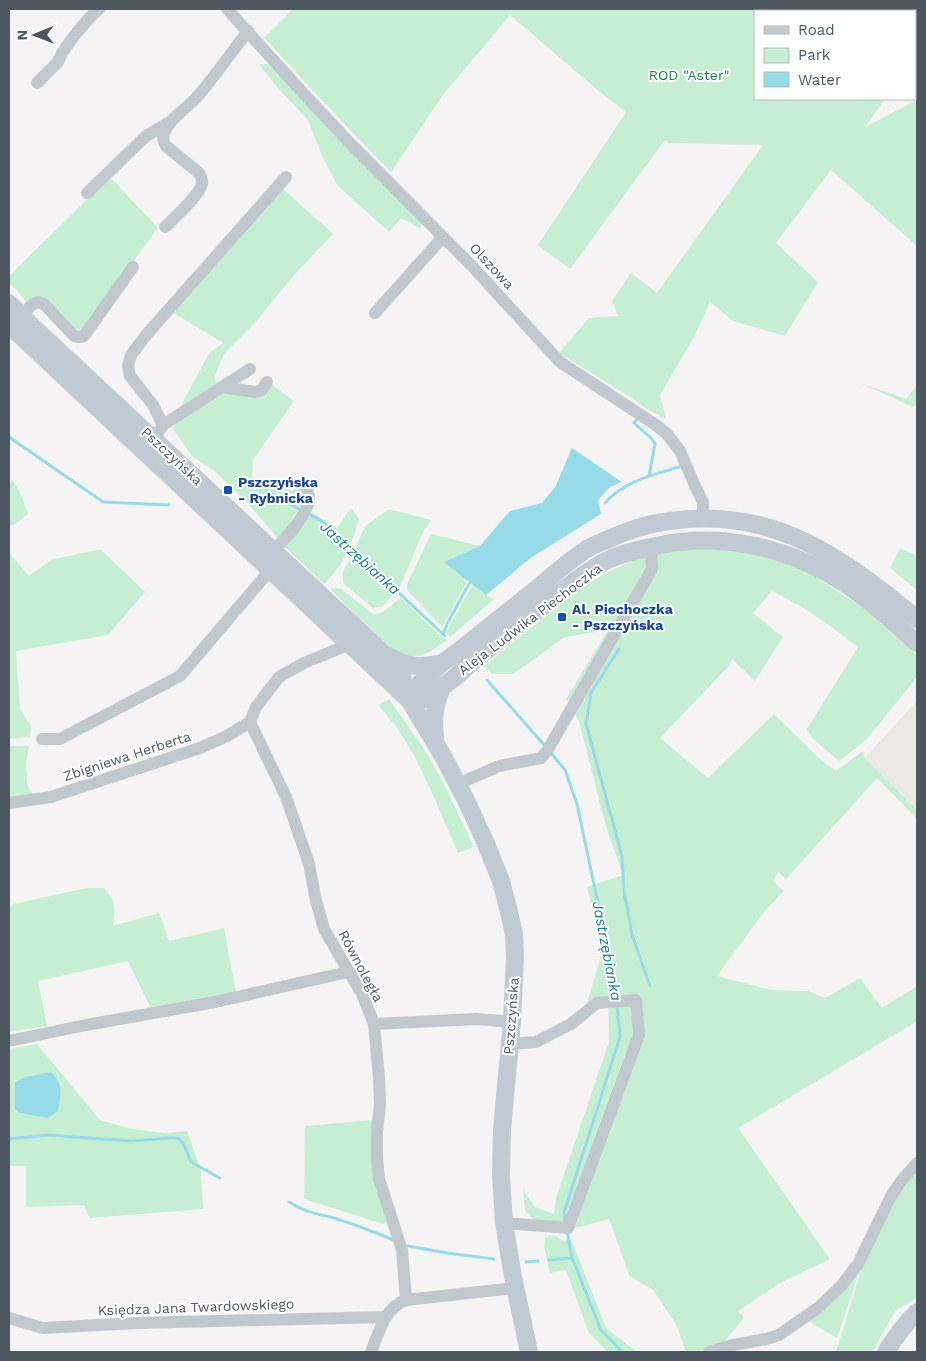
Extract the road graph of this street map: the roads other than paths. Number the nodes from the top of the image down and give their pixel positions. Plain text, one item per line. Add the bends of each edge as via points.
1 (100, 9) edge
2 (227, 9) edge
3 (248, 31) junction
4 (37, 83) dead end
5 (172, 121) junction
6 (286, 177) dead end
7 (87, 193) dead end
8 (165, 227) dead end
9 (444, 237) junction
10 (133, 267) dead end
11 (375, 312) dead end
12 (13, 314) edge
13 (250, 369) dead end
14 (267, 382) dead end
15 (222, 387) junction
16 (159, 432) junction
17 (302, 484) dead end
18 (702, 518) junction
19 (651, 547) junction
20 (274, 550) junction
21 (271, 569) junction
22 (917, 619) edge
23 (348, 642) junction
24 (917, 643) edge
25 (383, 653) junction
26 (441, 664) junction
27 (443, 686) junction
28 (410, 701) junction
29 (250, 722) junction
30 (42, 739) dead end
31 (435, 743) junction
32 (458, 784) junction
33 (9, 803) edge
34 (348, 972) junction
35 (512, 1022) junction
36 (374, 1024) junction
37 (9, 1041) edge
38 (509, 1044) junction
39 (917, 1163) edge
40 (504, 1223) junction
41 (515, 1288) junction
42 (406, 1300) junction
43 (917, 1312) edge
44 (385, 1317) junction
45 (9, 1318) edge
46 (371, 1352) edge
47 (529, 1352) edge
48 (709, 1352) edge
49 (886, 1352) edge

1 - 4 street
2 - 3 street, Olszowa
3 - 5 street via 196,98
3 - 9 street, Olszowa via 346,139
5 - 7 street via 146,136
5 - 8 street via 164,131 164,142 199,173 202,182 193,198
6 - 16 street via 131,355 130,376 153,405
9 - 11 street
9 - 18 street, Olszowa via 560,362 667,434 680,451 704,502
10 - 12 street via 84,336 74,336 44,304 38,302
12 - 16 main road, Pszczyńska
12 - 21 main road, Pszczyńska
13 - 15 street
14 - 15 street via 262,390 256,392
15 - 16 street
16 - 20 main road, Pszczyńska
17 - 20 street via 310,496 308,506
18 - 22 main road, Aleja Ludwika Piechoczka via 758,525 796,536 855,570
18 - 26 main road, Aleja Ludwika Piechoczka via 636,528 588,548
19 - 24 main road, Aleja Ludwika Piechoczka via 685,541 720,541 778,552 818,568 848,586
19 - 27 main road, Aleja Ludwika Piechoczka via 602,563 557,594
19 - 32 street via 652,570 541,758 499,766
20 - 25 main road, Pszczyńska
21 - 23 main road, Pszczyńska
21 - 30 street via 180,676 60,739
23 - 28 main road, Pszczyńska
23 - 29 street via 279,677 256,708
25 - 26 main road, Aleja Ludwika Piechoczka via 415,667
25 - 28 main road, Pszczyńska via 401,674
26 - 28 main road, Aleja Ludwika Piechoczka via 414,689
27 - 28 main road, Aleja Ludwika Piechoczka via 432,696
27 - 31 main road via 435,706
28 - 31 main road, Pszczyńska
29 - 33 street, Zbigniewa Herberta via 200,748 51,797
29 - 34 street, Równoległa via 289,805 309,864 324,929
31 - 32 main road, Pszczyńska
32 - 35 main road, Pszczyńska via 501,882 514,934
34 - 36 street, Równoległa via 362,994
34 - 37 street via 215,1002
35 - 36 street via 476,1019
35 - 38 main road, Pszczyńska
36 - 42 street, Równoległa via 380,1105 377,1130 379,1179 402,1250
38 - 40 main road, Pszczyńska via 502,1129
38 - 40 street via 536,1042 571,1024 597,1003 636,1000 639,1035 563,1227
39 - 48 street via 891,1196 858,1264 819,1307 779,1335
40 - 41 main road, Pszczyńska
41 - 42 street
41 - 47 main road, Pszczyńska
42 - 44 street
43 - 49 main road
44 - 45 street, Księdza Jana Twardowskiego via 43,1328
44 - 46 street

